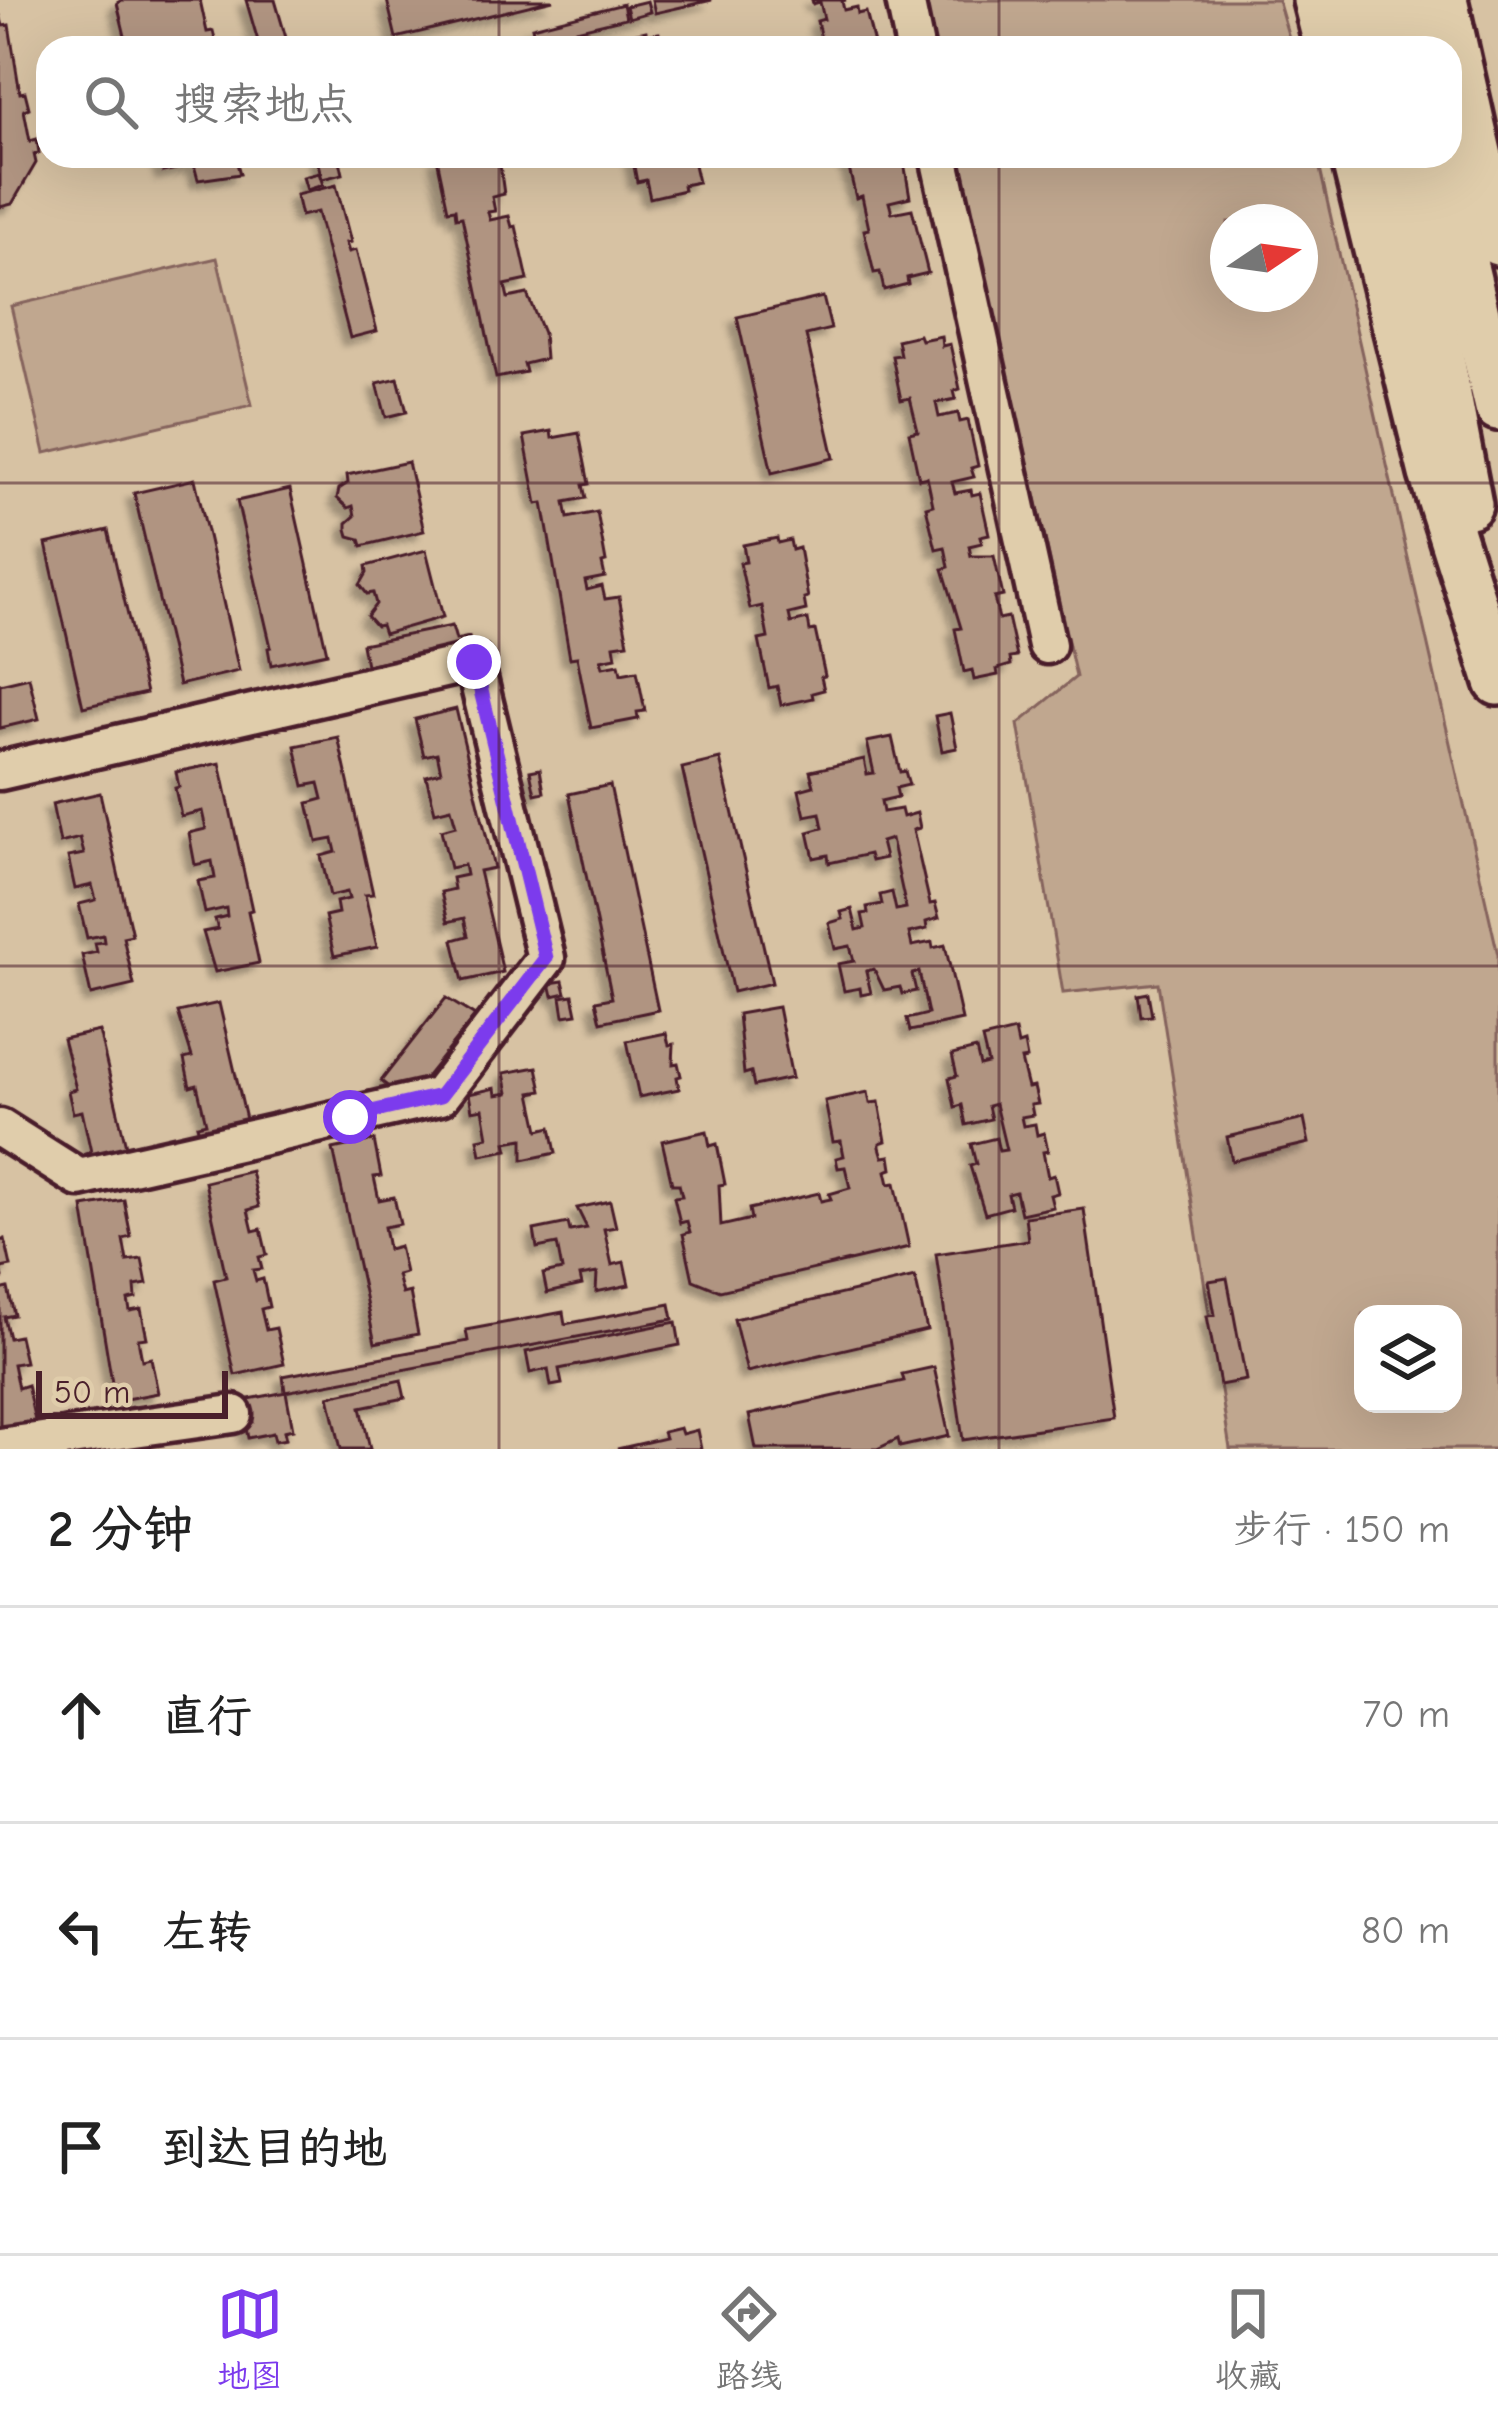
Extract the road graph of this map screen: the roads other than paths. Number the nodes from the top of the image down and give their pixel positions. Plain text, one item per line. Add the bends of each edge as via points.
1 (905, 0) edge
2 (1316, 0) edge
3 (1360, 0) edge
4 (1404, 0) edge
5 (1444, 0) edge
6 (912, 36) edge
7 (1325, 36) edge
8 (1369, 36) edge
9 (1412, 36) edge
10 (1452, 36) edge
11 (1462, 81) edge
12 (942, 168) edge
13 (1357, 168) edge
14 (1401, 168) edge
15 (1440, 168) edge
16 (1498, 242) edge
17 (1449, 291) junction
18 (1498, 407) edge
19 (1047, 645) dead end
20 (1498, 653) edge
21 (1498, 682) edge
22 (0, 771) edge
23 (0, 1128) edge
24 (233, 1414) dead end
25 (0, 1448) edge

1 - 6 street
2 - 7 main road
3 - 8 main road
4 - 9 main road
5 - 10 main road
11 - 16 main road
12 - 19 street
13 - 21 main road via 1432,472
14 - 17 main road
15 - 17 main road
17 - 18 main road
17 - 20 main road
22 - 23 street via 474,662 546,958 440,1096 79,1178
24 - 25 street

